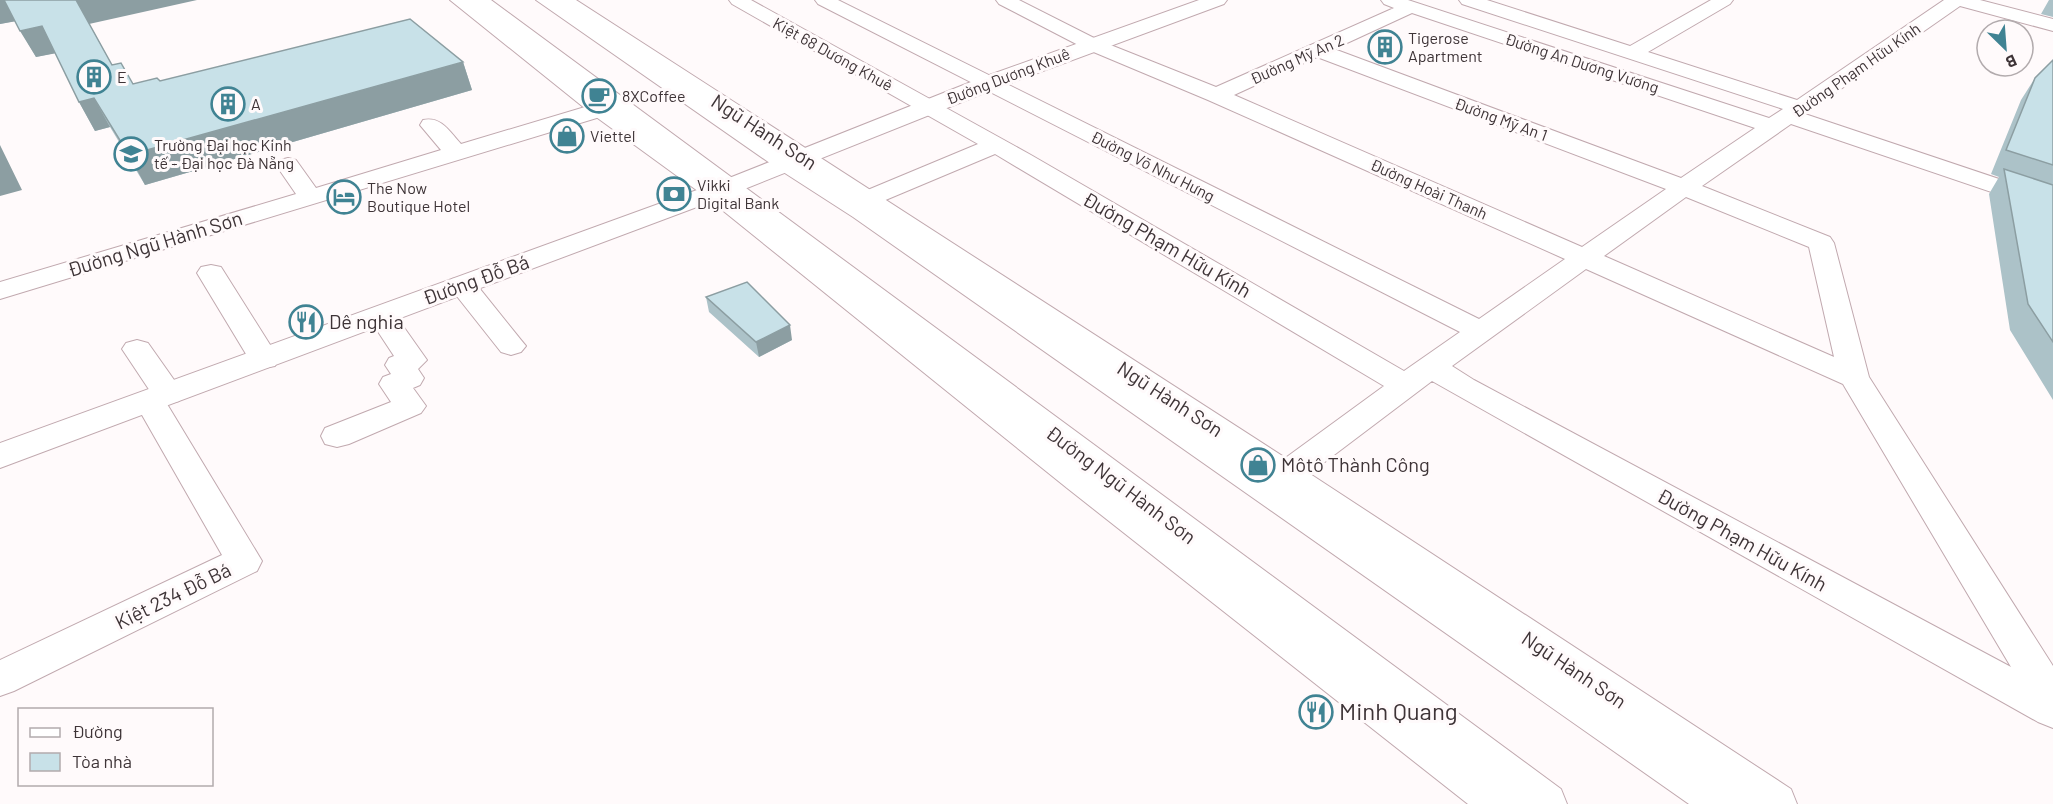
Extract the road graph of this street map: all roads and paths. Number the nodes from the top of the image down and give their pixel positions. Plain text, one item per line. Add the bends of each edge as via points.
1 (460, 0) edge
2 (479, 0) edge
3 (546, 0) edge
4 (563, 0) edge
5 (738, 0) edge
6 (824, 0) edge
7 (1005, 0) edge
8 (1216, 0) edge
9 (1390, 0) edge
10 (1468, 0) edge
11 (1692, 0) edge
12 (1957, 0) edge
13 (1719, 3) edge
14 (1411, 7) junction
15 (2053, 25) edge
16 (1091, 44) junction
17 (1318, 50) junction
18 (1632, 53) junction
19 (989, 83) junction
20 (1216, 95) junction
21 (607, 107) junction
22 (928, 107) junction
23 (1788, 117) junction
24 (431, 125) dead end
25 (996, 145) junction
26 (456, 153) junction
27 (794, 160) junction
28 (288, 165) dead end
29 (714, 181) junction
30 (1684, 187) junction
31 (311, 198) junction
32 (867, 199) junction
33 (2053, 205) edge
34 (1586, 258) junction
35 (211, 273) dead end
36 (462, 285) junction
37 (0, 291) edge
38 (381, 315) junction
39 (1482, 332) junction
40 (511, 346) dead end
41 (137, 349) dead end
42 (264, 359) junction
43 (1418, 376) junction
44 (1854, 377) junction
45 (159, 397) junction
46 (337, 436) dead end
47 (0, 456) edge
48 (1285, 476) junction
49 (0, 679) edge
50 (2053, 701) edge
51 (2053, 710) edge
52 (1504, 804) edge
53 (1544, 804) edge
54 (1726, 804) edge
55 (1774, 804) edge

1 - 21 main road
2 - 21 main road
3 - 27 main road, Ngũ Hành Sơn
4 - 27 main road, Ngũ Hành Sơn
5 - 22 street, Kiệt 68 Dương Khuê
6 - 19 street, Đường Võ Như Hưng
7 - 16 street, Đường Hoài Thanh
8 - 16 main road, Đường Dương Khuê
9 - 14 street, Đường An Dương Vương
10 - 18 street, Đường An Dương Vương
11 - 13 street
12 - 15 street
12 - 23 street, Đường Phạm Hữu Kính
13 - 18 street
14 - 17 street, Đường Mỹ An 2
14 - 23 street, Đường An Dương Vương
16 - 19 main road, Đường Dương Khuê
16 - 20 street, Đường Hoài Thanh
17 - 20 street, Đường Mỹ An 2
17 - 30 street, Đường Mỹ An 1
18 - 23 street, Đường An Dương Vương
19 - 22 main road, Đường Dương Khuê
19 - 39 street, Đường Võ Như Hưng
20 - 34 street, Đường Hoài Thanh
21 - 26 street, Đường Ngũ Hành Sơn
21 - 29 main road
22 - 25 street, Đường Phạm Hữu Kính
22 - 27 main road, Đường Dương Khuê
23 - 30 street, Đường Phạm Hữu Kính
23 - 33 street
24 - 26 street
25 - 32 street
25 - 43 street, Đường Phạm Hữu Kính
26 - 31 street, Đường Ngũ Hành Sơn
27 - 29 main road, Đường Dương Khuê
27 - 32 main road, Ngũ Hành Sơn
27 - 54 main road, Ngũ Hành Sơn via 862,211
28 - 31 street
29 - 36 main road, Đường Đỗ Bá
29 - 52 main road via 1080,479
29 - 53 main road, Đường Ngũ Hành Sơn
30 - 34 street, Đường Phạm Hữu Kính
30 - 44 street, Đường Mỹ An 1 via 1821,243
31 - 37 street, Đường Ngũ Hành Sơn
32 - 48 main road, Ngũ Hành Sơn
34 - 39 street, Đường Phạm Hữu Kính
34 - 44 street, Đường Hoài Thanh
35 - 42 street
36 - 38 main road, Đường Đỗ Bá
36 - 40 street
38 - 42 main road, Đường Đỗ Bá
38 - 46 street via 412,360 400,365 409,378 394,384 410,406
39 - 43 street, Đường Phạm Hữu Kính
41 - 45 street
42 - 45 main road, Đường Đỗ Bá
43 - 48 street, Đường Phạm Hữu Kính
43 - 51 street, Đường Phạm Hữu Kính via 1462,387
44 - 50 street
45 - 47 main road, Đường Đỗ Bá
45 - 49 street, Kiệt 234 Đỗ Bá via 244,561
48 - 55 main road, Ngũ Hành Sơn

